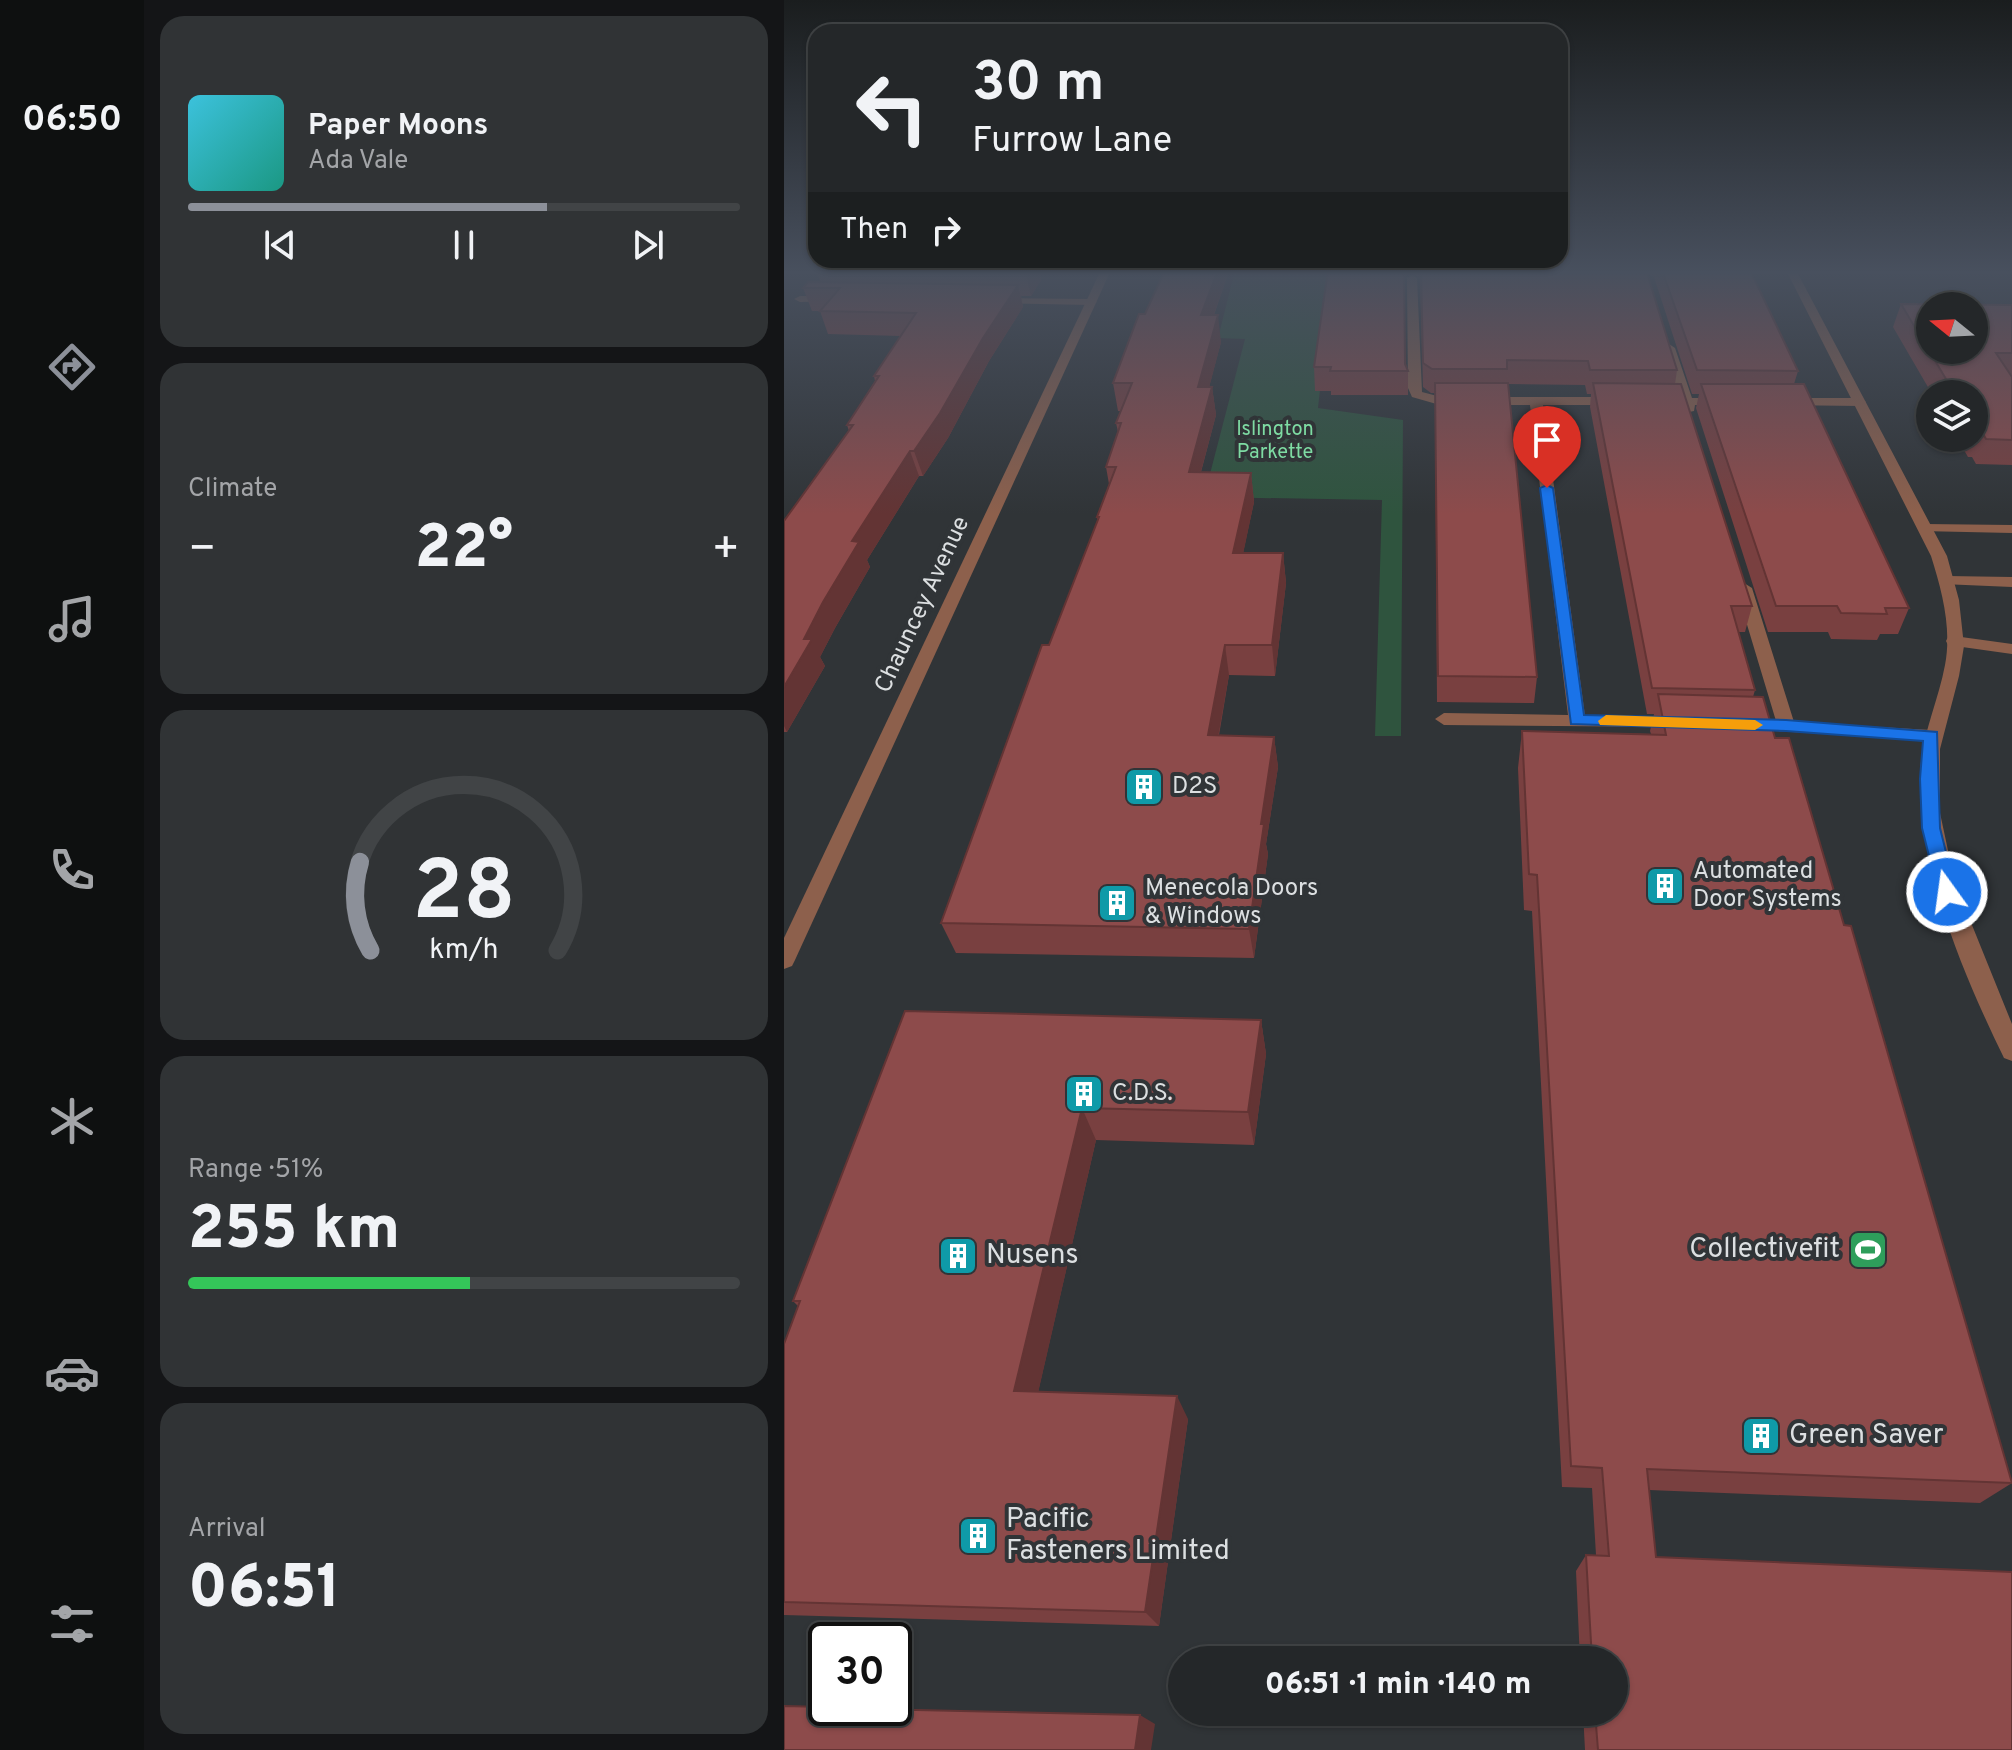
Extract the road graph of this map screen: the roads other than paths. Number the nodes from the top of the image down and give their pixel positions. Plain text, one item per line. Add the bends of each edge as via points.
1 (1068, 352) edge
2 (1415, 352) edge
3 (1670, 352) edge
4 (1834, 352) edge
5 (1536, 401) junction
6 (1624, 401) edge
7 (1640, 401) edge
8 (1732, 402) edge
9 (1777, 402) edge
10 (1860, 402) junction
11 (1689, 409) junction
12 (1925, 528) junction
13 (2012, 529) edge
14 (1741, 578) edge
15 (1947, 581) junction
16 (2012, 582) edge
17 (1954, 641) junction
18 (2012, 649) edge
19 (1444, 719) dead end
20 (1577, 720) junction
21 (1696, 723) edge
22 (1726, 724) edge
23 (1786, 726) junction
24 (1931, 736) junction
25 (784, 960) edge
26 (2012, 1051) edge

1 - 25 street, Chauncey Avenue
2 - 5 street via 1416,394 1440,401
3 - 11 street
4 - 10 street
5 - 6 street
5 - 20 street
7 - 11 street
8 - 11 street
9 - 10 street
10 - 12 street
12 - 13 street
12 - 15 street
14 - 23 street
15 - 16 street
15 - 17 street
17 - 18 street
17 - 24 street via 1952,675
19 - 20 street
20 - 21 street
22 - 23 street
23 - 24 street
24 - 26 street via 1931,828 1947,892

